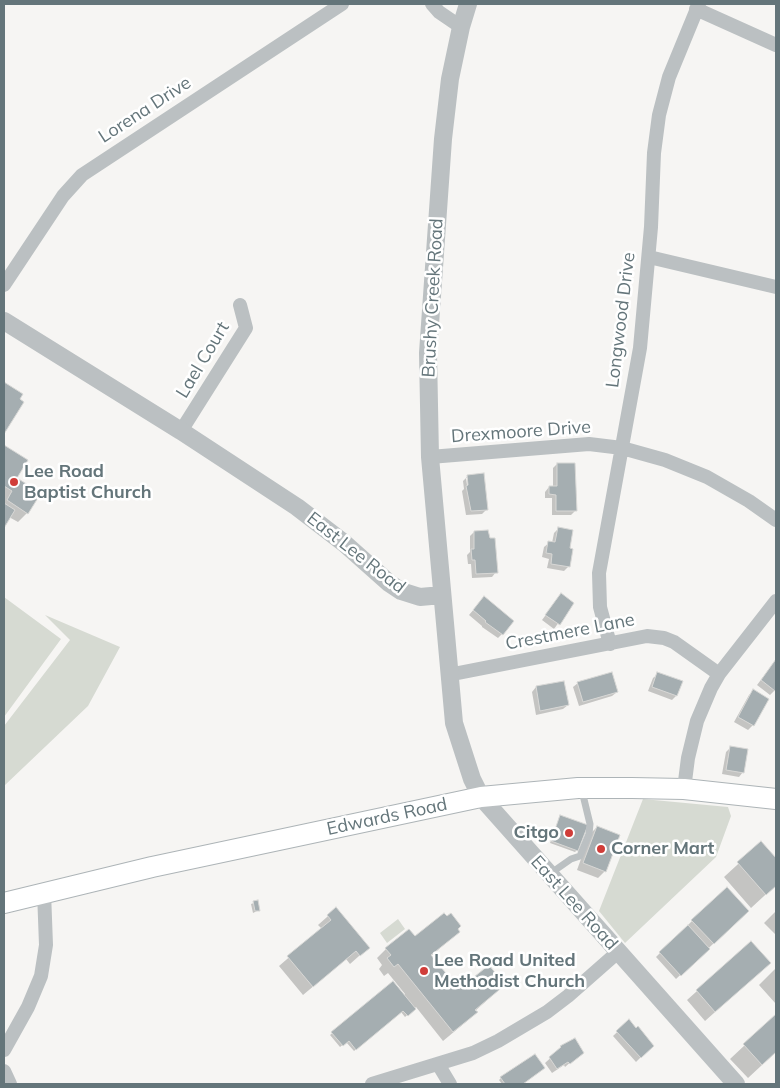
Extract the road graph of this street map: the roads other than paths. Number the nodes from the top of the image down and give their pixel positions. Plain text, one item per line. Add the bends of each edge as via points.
1 (342, 4) edge
2 (432, 4) edge
3 (468, 4) edge
4 (698, 6) edge
5 (461, 27) junction
6 (776, 46) edge
7 (648, 257) junction
8 (4, 285) edge
9 (776, 287) edge
10 (240, 305) dead end
11 (4, 321) edge
12 (181, 432) junction
13 (622, 448) junction
14 (430, 456) junction
15 (776, 520) edge
16 (442, 595) junction
17 (776, 601) edge
18 (610, 644) junction
19 (719, 674) junction
20 (448, 675) junction
21 (581, 788) junction
22 (684, 789) junction
23 (482, 797) junction
24 (776, 799) edge
25 (549, 875) junction
26 (44, 892) junction
27 (4, 903) edge
28 (618, 952) junction
29 (4, 1050) edge
30 (438, 1064) junction
31 (4, 1071) edge
32 (10, 1084) edge
33 (372, 1084) edge
34 (450, 1084) edge
35 (736, 1084) edge

1 - 8 street, Lorena Drive via 82,175 63,196
2 - 5 street
3 - 5 street, Brushy Creek Road
4 - 6 street
4 - 7 street, Longwood Drive via 669,77 659,114
5 - 14 street, Brushy Creek Road via 450,79 443,139 428,353
7 - 9 street
7 - 13 street, Longwood Drive via 640,348
10 - 12 street, Lael Court via 246,328
11 - 12 street, East Lee Road
12 - 16 street, East Lee Road via 318,523 400,591 420,597
13 - 14 street, Drexmoore Drive via 589,444
13 - 15 street, Drexmoore Drive via 665,460 706,477 750,501
13 - 18 street, Longwood Drive via 599,573 600,607
14 - 16 street, Brushy Creek Road
16 - 20 street, East Lee Road
17 - 19 street
18 - 19 street, Crestmere Lane via 636,637 664,638
18 - 20 street, Crestmere Lane
19 - 22 street via 697,721
20 - 23 street, East Lee Road via 454,723 472,779
21 - 22 main road, Edwards Road
21 - 23 main road, Edwards Road
21 - 25 lane via 590,824 580,856
22 - 24 main road, Edwards Road
23 - 25 street, East Lee Road
23 - 26 main road, Edwards Road
25 - 28 street, East Lee Road
26 - 27 main road, Edwards Road
26 - 29 street via 46,945 41,976
28 - 30 street via 547,1012 498,1041
28 - 35 street, East Lee Road
30 - 33 street
30 - 34 street
31 - 32 street

